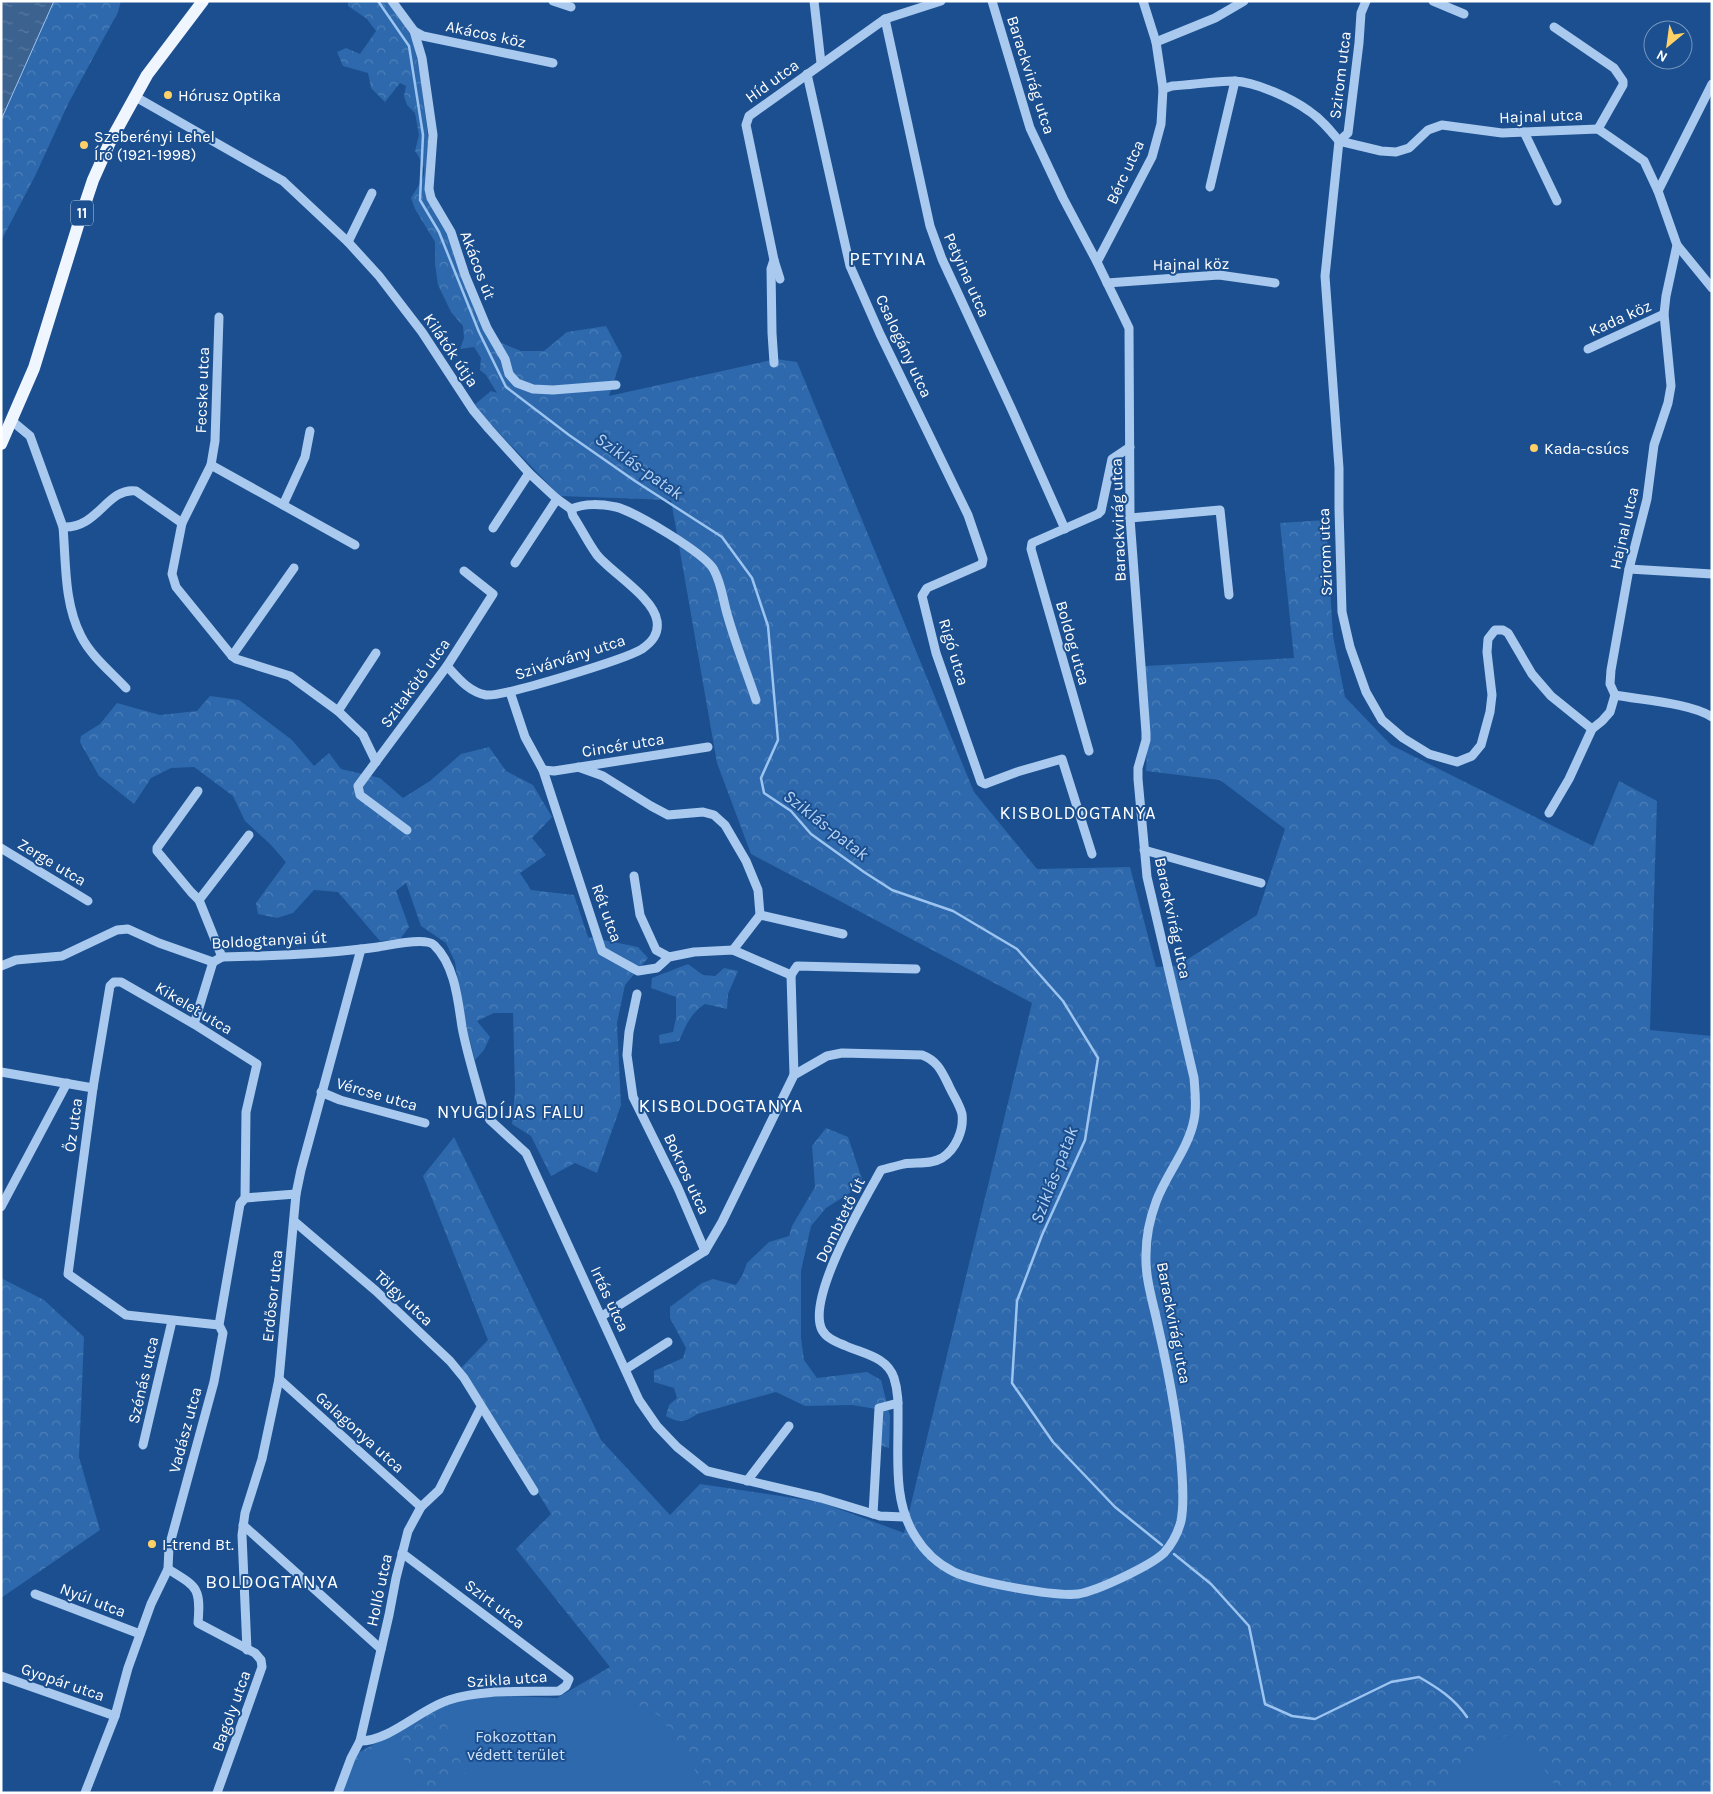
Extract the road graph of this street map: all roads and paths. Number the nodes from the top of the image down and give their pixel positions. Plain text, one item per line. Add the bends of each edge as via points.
1 (203, 1) edge
2 (392, 1) edge
3 (553, 1) edge
4 (814, 1) edge
5 (941, 1) edge
6 (992, 1) edge
7 (1143, 1) edge
8 (1244, 1) edge
9 (1366, 1) edge
10 (1434, 1) edge
11 (571, 7) dead end
12 (1464, 14) dead end
13 (885, 19) junction
14 (1554, 27) dead end
15 (414, 31) junction
16 (1156, 42) junction
17 (553, 63) dead end
18 (821, 64) junction
19 (807, 74) junction
20 (1235, 81) junction
21 (1712, 84) edge
22 (1163, 89) junction
23 (134, 96) junction
24 (1598, 129) junction
25 (1524, 132) junction
26 (1339, 141) junction
27 (1210, 187) dead end
28 (1658, 191) junction
29 (372, 194) dead end
30 (1557, 200) dead end
31 (348, 242) junction
32 (1677, 245) junction
33 (774, 260) junction
34 (1097, 262) junction
35 (780, 278) dead end
36 (1107, 283) junction
37 (1275, 283) dead end
38 (1712, 288) edge
39 (1664, 314) junction
40 (219, 317) dead end
41 (1588, 349) dead end
42 (774, 363) dead end
43 (616, 385) dead end
44 (12, 421) junction
45 (310, 431) dead end
46 (1, 444) edge
47 (1130, 447) junction
48 (212, 465) junction
49 (529, 473) junction
50 (557, 499) junction
51 (283, 505) junction
52 (571, 509) junction
53 (1130, 518) junction
54 (182, 523) junction
55 (63, 527) junction
56 (493, 528) dead end
57 (1065, 529) junction
58 (355, 545) dead end
59 (515, 563) dead end
60 (982, 564) joint
61 (294, 568) dead end
62 (1629, 569) junction
63 (464, 571) dead end
64 (1712, 574) edge
65 (1229, 595) dead end
66 (376, 653) dead end
67 (232, 656) junction
68 (447, 666) junction
69 (126, 688) dead end
70 (510, 692) junction
71 (1615, 696) junction
72 (756, 700) dead end
73 (338, 711) junction
74 (1712, 716) edge
75 (1592, 729) junction
76 (708, 747) dead end
77 (1089, 751) dead end
78 (376, 762) junction
79 (578, 768) junction
80 (543, 770) junction
81 (198, 791) dead end
82 (1549, 812) dead end
83 (407, 830) dead end
84 (249, 835) dead end
85 (1, 848) edge
86 (1144, 850) junction
87 (1092, 854) dead end
88 (634, 876) dead end
89 (1261, 882) dead end
90 (199, 900) junction
91 (88, 902) dead end
92 (760, 915) junction
93 (842, 934) dead end
94 (431, 943) joint
95 (361, 950) junction
96 (733, 950) junction
97 (222, 957) junction
98 (669, 957) junction
99 (212, 962) junction
100 (1, 966) edge
101 (916, 969) dead end
102 (791, 976) junction
103 (114, 982) joint
104 (637, 994) dead end
105 (194, 1024) junction
106 (257, 1064) joint
107 (1, 1072) edge
108 (794, 1075) junction
109 (66, 1083) junction
110 (93, 1088) junction
111 (321, 1092) junction
112 (425, 1123) dead end
113 (296, 1194) junction
114 (245, 1198) junction
115 (1, 1207) edge
116 (295, 1222) junction
117 (705, 1251) junction
118 (602, 1316) junction
119 (172, 1321) junction
120 (219, 1325) junction
121 (668, 1342) dead end
122 (626, 1369) junction
123 (278, 1379) junction
124 (898, 1403) junction
125 (481, 1407) junction
126 (789, 1426) dead end
127 (144, 1446) dead end
128 (748, 1481) junction
129 (534, 1491) dead end
130 (421, 1508) junction
131 (873, 1514) junction
132 (904, 1517) junction
133 (243, 1526) junction
134 (402, 1553) junction
135 (168, 1570) junction
136 (35, 1594) dead end
137 (140, 1634) junction
138 (381, 1649) junction
139 (247, 1650) junction
140 (1, 1676) edge
141 (569, 1679) joint
142 (115, 1716) junction
143 (360, 1741) junction
144 (85, 1793) edge
145 (217, 1793) edge
146 (338, 1793) edge

1 - 23 main road, 11
2 - 15 street, Akácos út
3 - 11 street
4 - 18 street
5 - 13 street, Híd utca
6 - 34 street, Barackvirág utca via 1030,128
7 - 16 street, Bérc utca
8 - 16 street via 1215,18
9 - 26 street, Szirom utca via 1361,13 1348,133
10 - 12 street
13 - 18 street, Híd utca
13 - 57 street, Petyina utca via 930,226
14 - 24 street via 1614,68 1624,81
15 - 17 street, Akácos köz via 423,36
15 - 43 street, Akácos út via 422,58 433,135 431,198 451,232 465,275 509,374 517,383 533,388 553,390
16 - 22 street, Bérc utca
18 - 19 street, Híd utca
19 - 33 street, Híd utca via 746,120
19 - 60 street, Csalogány utca via 850,266 968,515
20 - 22 street
20 - 26 street via 1283,96 1308,110
20 - 27 street
21 - 28 street
22 - 34 street, Bérc utca via 1161,124 1152,157
23 - 31 street, Kilátók útja via 283,181
23 - 44 main road, 11 via 93,180 34,368
24 - 25 street, Hajnal utca
24 - 28 street, Hajnal utca via 1644,161
25 - 26 street, Hajnal utca via 1487,132 1442,125 1428,130 1409,148 1396,152
25 - 30 street
26 - 75 street, Szirom utca via 1325,276 1326,298 1339,468 1342,612 1366,692 1382,720 1429,754 1457,762 1472,756 1481,745 1490,712 1488,639 1495,630 1503,630 1551,696
28 - 32 street, Hajnal utca
29 - 31 street
31 - 49 street, Kilátók útja via 422,332 473,410
32 - 38 street
32 - 39 street, Hajnal utca
33 - 35 street, Híd utca
33 - 42 street, Híd utca via 771,269
34 - 36 street, Barackvirág utca
36 - 37 street, Hajnal köz via 1219,275
36 - 47 street, Barackvirág utca via 1129,328
39 - 41 street, Kada köz
39 - 62 street, Hajnal utca via 1671,386 1654,445 1647,499
40 - 48 street, Fecske utca
44 - 46 main road, 11
44 - 55 street via 30,436
45 - 51 street via 305,457
47 - 53 street, Barackvirág utca
47 - 57 street via 1112,459 1102,511
48 - 51 street
48 - 54 street, Fecske utca
49 - 50 street, Kilátók útja
49 - 56 street
50 - 52 street, Szivárvány utca
50 - 59 street
51 - 58 street
52 - 70 street, Szivárvány utca via 597,555 653,611 657,634 641,650
52 - 72 street via 584,504 617,507 636,515 693,551 713,568
53 - 65 street via 1220,510
53 - 86 street, Barackvirág utca via 1146,734 1138,768
54 - 55 street via 128,490 121,492 86,523 73,528
54 - 67 street, Fecske utca via 173,580
55 - 69 street via 71,606 81,636
57 - 77 street, Boldog utca via 1032,544 1031,549
60 - 87 street, Rigó utca via 927,588 922,596 936,653 981,782 985,784 1062,759
61 - 67 street
62 - 64 street
62 - 71 street, Hajnal utca via 1611,670 1610,684
63 - 68 street, Szitakötő utca via 494,594
66 - 73 street
67 - 73 street via 290,676
68 - 70 street via 477,692 488,695
68 - 78 street, Szitakötő utca
70 - 80 street, Rét utca via 525,737
71 - 74 street via 1677,705
71 - 75 street via 1610,712
73 - 78 street via 363,735
75 - 82 street via 1569,779
76 - 79 street, Cincér utca
78 - 83 street, Szitakötő utca via 358,786 360,795
79 - 80 street, Cincér utca
79 - 92 street via 603,776 668,814 703,812 714,815 725,825 746,861 758,890
80 - 98 street, Rét utca via 602,951 638,971 657,968
81 - 90 street via 157,851
84 - 90 street
85 - 91 street, Zerge utca
86 - 89 street
86 - 132 street, Barackvirág utca via 1147,877 1194,1078 1196,1103 1194,1122 1186,1142 1156,1201 1146,1254 1147,1276 1180,1442 1181,1521 1174,1540 1162,1554 1106,1585 1091,1591 1064,1594 980,1580 955,1572 926,1552
88 - 98 street via 640,916 656,950
90 - 97 street
92 - 93 street
92 - 96 street
94 - 95 street, Boldogtanyai út
94 - 118 street, Irtás utca via 450,972 459,999 462,1027 483,1108 490,1120 526,1153
95 - 97 street, Boldogtanyai út
95 - 111 street, Erdősor utca
96 - 98 street, Rét utca
96 - 102 street, Rét utca
97 - 99 street, Boldogtanyai út
99 - 100 street, Boldogtanyai út via 128,929 117,930 62,956 16,960
99 - 105 street
101 - 102 street via 797,966
102 - 108 street
103 - 105 street, Kikelet utca via 121,982
103 - 110 street, Őz utca via 110,986
104 - 117 street, Bokros utca via 627,1055 633,1097
105 - 106 street, Kikelet utca
106 - 114 street, Vadász utca via 246,1112
107 - 109 street
108 - 117 street
108 - 124 street, Dombtető út via 826,1056 842,1053 922,1055 938,1065 962,1112 960,1134 942,1158 881,1170 838,1252 818,1315 827,1338 879,1358 890,1369
109 - 110 street
109 - 115 street
110 - 119 street, Őz utca via 68,1274 126,1315
111 - 112 street, Vércse utca
111 - 113 street, Erdősor utca
113 - 114 street
113 - 116 street, Erdősor utca
114 - 120 street, Vadász utca via 238,1212
116 - 123 street, Erdősor utca
116 - 125 street, Tölgy utca via 376,1291 450,1361
117 - 118 street
118 - 122 street, Irtás utca
119 - 120 street
119 - 127 street, Szénás utca
120 - 135 street, Vadász utca via 224,1333 214,1382 169,1547
121 - 122 street
122 - 128 street, Irtás utca via 639,1400 656,1426 677,1447 706,1472
123 - 130 street, Galagonya utca
123 - 133 street, Erdősor utca via 262,1459
124 - 131 street via 879,1408
124 - 132 street, Dombtető út via 898,1482
125 - 129 street, Tölgy utca
125 - 130 street, Holló utca via 439,1490
126 - 128 street
128 - 131 street, Irtás utca
130 - 134 street, Holló utca via 408,1531
131 - 132 street, Irtás utca
133 - 138 street
133 - 139 street, Erdősor utca
134 - 138 street, Holló utca
134 - 141 street, Szirt utca
135 - 137 street, Vadász utca
135 - 139 street, Bagoly utca via 194,1586 200,1601 198,1623
136 - 137 street, Nyúl utca
137 - 142 street, Vadász utca
138 - 143 street, Holló utca
139 - 145 street, Bagoly utca via 255,1653 262,1667
140 - 142 street, Gyopár utca
141 - 143 street, Szikla utca via 559,1691 472,1694 451,1699 378,1738
142 - 144 street, Vadász utca
143 - 146 street, Holló utca

